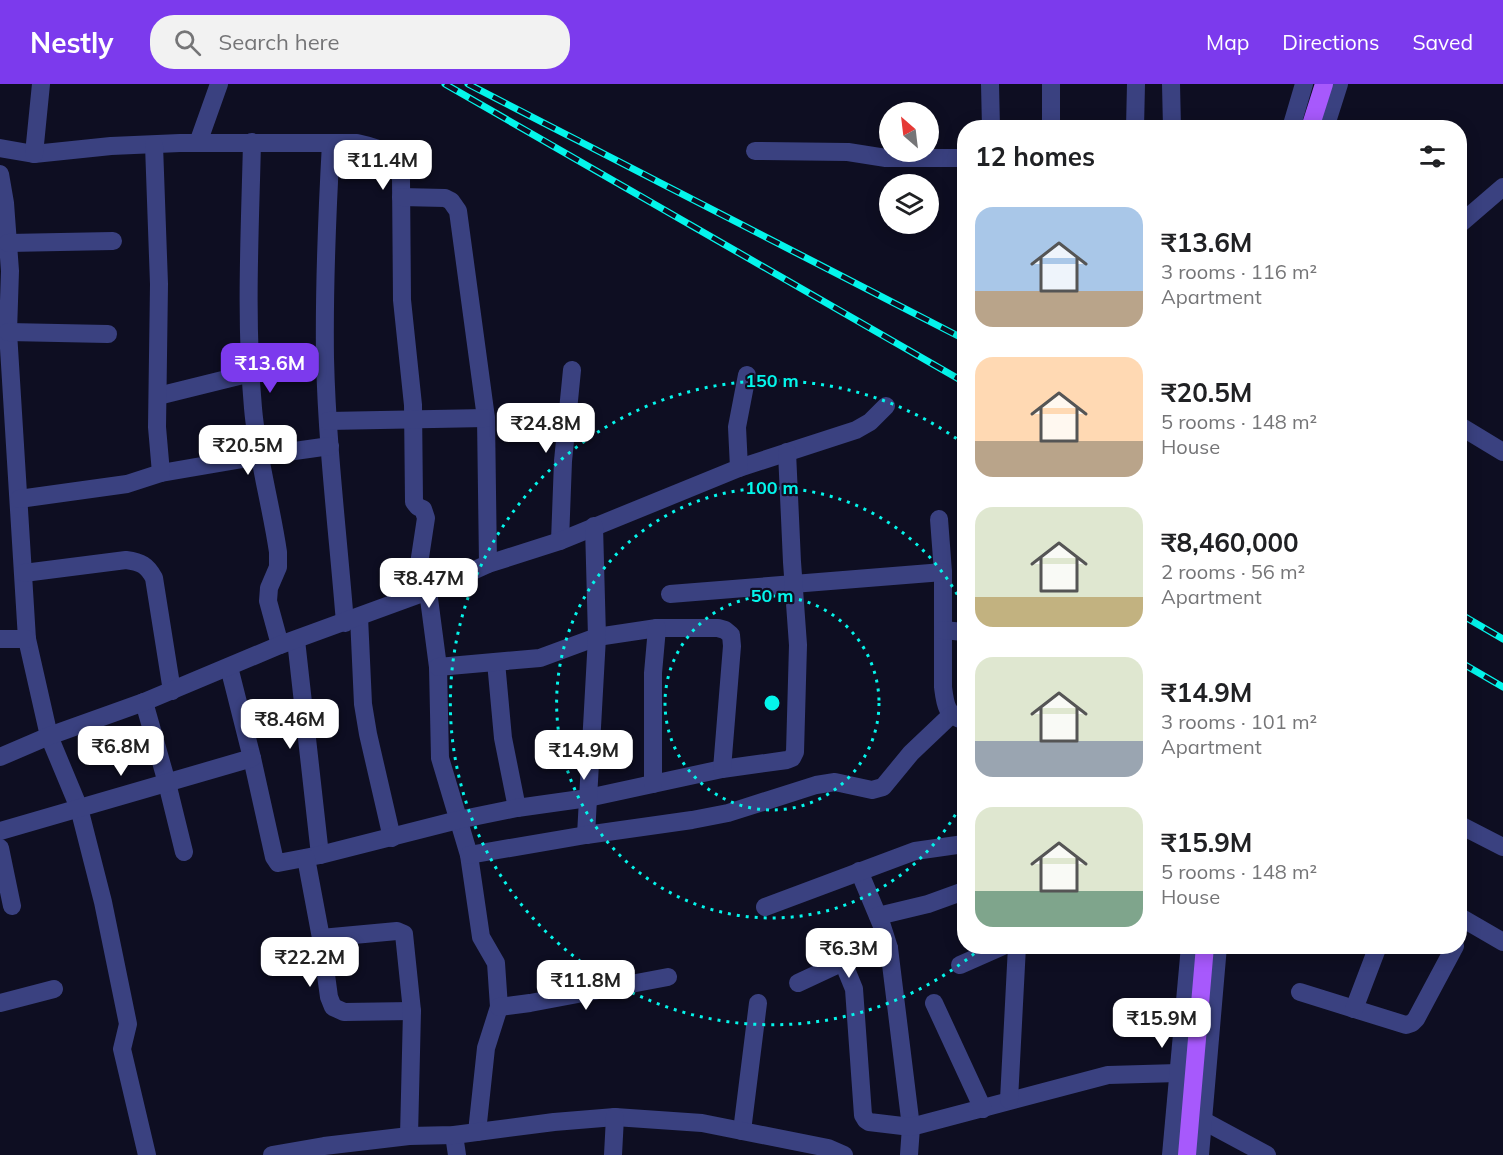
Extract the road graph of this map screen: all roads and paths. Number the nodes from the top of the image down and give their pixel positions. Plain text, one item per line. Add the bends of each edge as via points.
1 (41, 84) edge
2 (219, 84) edge
3 (990, 84) edge
4 (1052, 84) edge
5 (1136, 84) edge
6 (1171, 84) edge
7 (1304, 84) edge
8 (1324, 84) edge
9 (1339, 84) edge
10 (991, 120) edge
11 (1051, 120) edge
12 (1135, 120) edge
13 (1172, 120) edge
14 (1293, 120) edge
15 (1313, 120) edge
16 (1328, 120) edge
17 (252, 142) junction
18 (198, 143) junction
19 (331, 143) junction
20 (154, 145) junction
21 (0, 148) edge
22 (755, 151) dead end
23 (34, 154) junction
24 (957, 158) edge
25 (0, 174) edge
26 (1503, 187) edge
27 (401, 197) junction
28 (2, 202) edge
29 (1467, 218) edge
30 (113, 241) dead end
31 (8, 243) junction
32 (5, 271) edge
33 (8, 332) junction
34 (108, 334) dead end
35 (572, 370) dead end
36 (251, 373) junction
37 (747, 375) dead end
38 (158, 396) junction
39 (886, 406) dead end
40 (486, 418) junction
41 (413, 420) junction
42 (328, 421) junction
43 (1467, 430) edge
44 (330, 446) junction
45 (787, 452) junction
46 (1503, 452) edge
47 (259, 456) junction
48 (739, 468) junction
49 (161, 473) junction
50 (19, 499) junction
51 (939, 519) dead end
52 (594, 526) junction
53 (560, 541) junction
54 (488, 564) junction
55 (944, 572) junction
56 (24, 573) junction
57 (793, 584) junction
58 (423, 592) junction
59 (670, 594) dead end
60 (352, 620) junction
61 (657, 628) junction
62 (943, 630) junction
63 (957, 631) edge
64 (597, 637) junction
65 (0, 639) edge
66 (27, 639) junction
67 (288, 643) junction
68 (496, 662) junction
69 (229, 667) junction
70 (438, 667) junction
71 (172, 691) junction
72 (144, 702) junction
73 (957, 714) edge
74 (957, 718) edge
75 (52, 743) junction
76 (0, 757) edge
77 (252, 758) junction
78 (722, 770) junction
79 (167, 783) junction
80 (653, 784) junction
81 (588, 798) junction
82 (79, 808) junction
83 (517, 808) junction
84 (458, 820) junction
85 (1467, 829) edge
86 (0, 831) edge
87 (586, 835) junction
88 (392, 838) junction
89 (957, 845) edge
90 (0, 848) edge
91 (1503, 848) edge
92 (184, 852) dead end
93 (469, 855) junction
94 (313, 857) junction
95 (859, 871) junction
96 (957, 894) edge
97 (12, 906) dead end
98 (765, 907) dead end
99 (878, 916) junction
100 (1467, 927) edge
101 (321, 938) junction
102 (1503, 942) edge
103 (889, 948) junction
104 (984, 954) edge
105 (1017, 954) edge
106 (1189, 954) edge
107 (1204, 954) edge
108 (1217, 954) edge
109 (1375, 954) edge
110 (1451, 954) edge
111 (843, 962) junction
112 (960, 964) dead end
113 (668, 977) dead end
114 (798, 983) dead end
115 (54, 989) dead end
116 (1300, 992) dead end
117 (0, 1002) edge
118 (758, 1003) dead end
119 (934, 1003) dead end
120 (499, 1006) junction
121 (1354, 1009) junction
122 (412, 1011) junction
123 (1178, 1073) junction
124 (1009, 1100) junction
125 (983, 1109) junction
126 (1175, 1114) junction
127 (615, 1117) junction
128 (1202, 1120) junction
129 (911, 1126) junction
130 (742, 1131) junction
131 (477, 1132) junction
132 (454, 1135) junction
133 (409, 1136) junction
134 (147, 1155) edge
135 (272, 1155) edge
136 (457, 1155) edge
137 (613, 1155) edge
138 (844, 1155) edge
139 (909, 1155) edge
140 (1171, 1155) edge
141 (1187, 1155) edge
142 (1200, 1155) edge
143 (1267, 1155) edge

1 - 23 street
2 - 18 street
3 - 10 street
4 - 11 street
5 - 12 street
6 - 13 street
7 - 14 street
8 - 15 main road
9 - 16 street
17 - 18 street
17 - 19 street
17 - 36 street via 248,301
18 - 20 street
19 - 27 street via 357,143 390,154 399,168
19 - 42 street via 326,262
20 - 23 street
20 - 38 street
21 - 23 street
22 - 24 street
25 - 28 street
26 - 29 street
27 - 40 street via 445,198 458,211
27 - 41 street via 402,300
28 - 31 street
30 - 31 street
31 - 32 street
32 - 33 street
33 - 34 street
33 - 50 street
35 - 53 street
36 - 38 street
36 - 47 street
37 - 48 street via 737,427
38 - 49 street
39 - 45 street via 856,430
40 - 41 street
40 - 54 street
41 - 42 street
41 - 58 street via 414,502 426,518 419,564
42 - 44 street
43 - 46 street
44 - 47 street
44 - 60 street
45 - 48 street
45 - 57 street
47 - 49 street
47 - 67 street via 278,552 278,567 268,588 268,600
48 - 52 street
49 - 50 street via 120,486
50 - 56 street
51 - 55 street
52 - 53 street
52 - 64 street
53 - 54 street
54 - 58 street
55 - 57 street
55 - 62 street
56 - 66 street
56 - 71 street via 126,560 148,567 154,578
57 - 59 street
57 - 78 street via 798,645 794,756
58 - 60 street
58 - 70 street
60 - 67 street
60 - 88 street via 368,734
61 - 64 street
61 - 78 street via 718,628 731,636
61 - 80 street
62 - 63 street
62 - 73 street via 945,705
64 - 68 street via 540,658
64 - 81 street
65 - 66 street
66 - 75 street
67 - 69 street
67 - 94 street
68 - 70 street
68 - 83 street via 502,738
69 - 71 street
69 - 77 street
70 - 84 street via 440,758
71 - 72 street
72 - 75 street
72 - 79 street
74 - 87 street via 911,753 882,787 873,790 835,782 692,820
75 - 76 street
75 - 82 street
77 - 79 street
77 - 94 street via 276,861
78 - 80 street
79 - 82 street
79 - 92 street
80 - 81 street
81 - 83 street
81 - 87 street
82 - 86 street
82 - 134 street via 128,1024 122,1049
83 - 84 street
84 - 88 street
84 - 93 street
85 - 91 street
87 - 93 street
88 - 94 street
89 - 95 street via 915,851
90 - 97 street
93 - 120 street via 481,937 496,963
94 - 101 street
95 - 98 street
95 - 99 street
96 - 99 street
99 - 103 street
100 - 102 street
101 - 122 street via 333,1007 344,1012
101 - 122 street via 397,931 404,934
103 - 111 street
103 - 129 street
104 - 112 street
105 - 124 street
106 - 123 street
107 - 141 main road, bridge
108 - 128 street
109 - 121 street
110 - 121 street via 1412,1023 1406,1025
111 - 114 street
111 - 129 street via 854,989 864,1118 869,1122
113 - 120 street
115 - 117 street
116 - 121 street
118 - 130 street
119 - 125 street
120 - 131 street via 486,1048
122 - 133 street
123 - 124 street via 1108,1075
123 - 126 street
124 - 125 street
125 - 129 street
126 - 128 street
126 - 140 street
127 - 130 street via 702,1123
127 - 131 street
127 - 137 street
128 - 142 street
128 - 143 street
129 - 139 street
130 - 138 street via 828,1148
131 - 132 street
132 - 133 street
132 - 136 street
133 - 135 street

